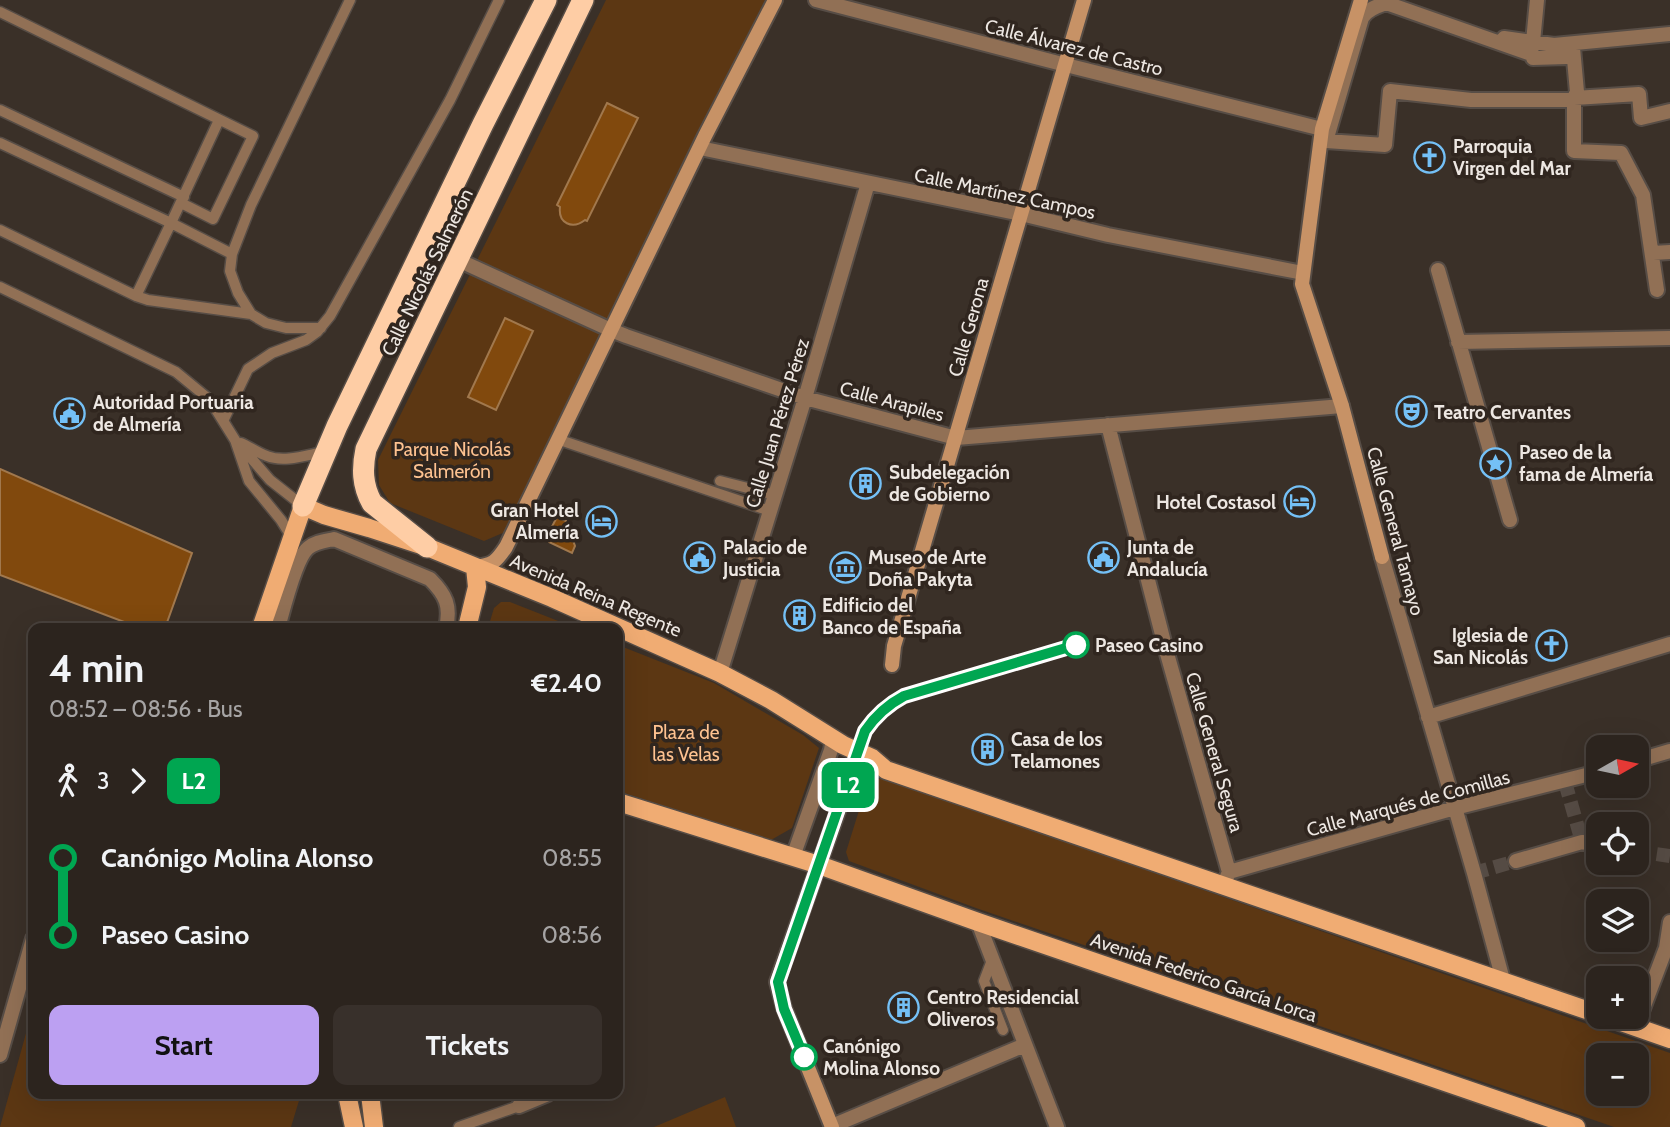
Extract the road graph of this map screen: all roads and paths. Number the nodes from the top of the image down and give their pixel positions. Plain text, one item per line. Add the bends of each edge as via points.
1 (350, 0) edge
2 (499, 0) edge
3 (546, 0) edge
4 (583, 0) edge
5 (775, 0) edge
6 (816, 0) edge
7 (1084, 0) edge
8 (1361, 0) edge
9 (1390, 0) edge
10 (1537, 0) edge
11 (0, 12) edge
12 (1670, 34) edge
13 (1533, 42) junction
14 (1066, 65) junction
15 (1574, 98) junction
16 (0, 110) edge
17 (1670, 111) edge
18 (219, 120) junction
19 (1322, 130) junction
20 (0, 144) edge
21 (700, 148) junction
22 (868, 183) junction
23 (182, 200) junction
24 (1021, 214) junction
25 (171, 223) junction
26 (0, 230) edge
27 (1670, 252) edge
28 (1653, 253) junction
29 (232, 254) junction
30 (458, 260) junction
31 (1438, 270) dead end
32 (1303, 273) junction
33 (0, 287) edge
34 (1657, 290) dead end
35 (136, 296) junction
36 (251, 314) junction
37 (321, 328) junction
38 (611, 330) junction
39 (1670, 338) edge
40 (1458, 342) junction
41 (805, 398) junction
42 (1342, 406) junction
43 (224, 419) junction
44 (1108, 425) junction
45 (956, 438) junction
46 (557, 439) junction
47 (235, 440) junction
48 (325, 452) junction
49 (720, 481) dead end
50 (775, 495) junction
51 (303, 506) junction
52 (770, 511) junction
53 (1510, 520) dead end
54 (291, 536) junction
55 (427, 547) junction
56 (475, 567) junction
57 (263, 623) edge
58 (280, 623) edge
59 (446, 623) edge
60 (468, 623) edge
61 (608, 623) edge
62 (623, 630) edge
63 (1670, 644) edge
64 (892, 665) dead end
65 (720, 673) junction
66 (1428, 717) junction
67 (833, 738) junction
68 (1670, 751) edge
69 (859, 752) junction
70 (1649, 757) edge
71 (1586, 775) edge
72 (623, 804) edge
73 (1455, 808) junction
74 (1586, 843) edge
75 (790, 856) junction
76 (1516, 861) tunnel mouth
77 (819, 865) junction
78 (1226, 879) junction
79 (978, 922) junction
80 (1670, 922) edge
81 (1668, 948) edge
82 (28, 957) edge
83 (992, 960) junction
84 (1503, 980) junction
85 (1649, 995) edge
86 (1586, 1010) edge
87 (1642, 1029) edge
88 (1003, 1030) dead end
89 (1670, 1039) edge
90 (1025, 1045) junction
91 (0, 1055) edge
92 (348, 1099) edge
93 (371, 1099) edge
94 (536, 1099) edge
95 (519, 1106) joint
96 (355, 1127) edge
97 (374, 1127) edge
98 (459, 1127) edge
99 (832, 1127) edge
100 (1057, 1127) edge
101 (1576, 1127) edge

1 - 29 lane
2 - 37 lane via 450,100
3 - 48 highway, Calle Nicolás Salmerón
4 - 30 highway, Calle Nicolás Salmerón
5 - 21 street
6 - 14 street, Calle Álvarez de Castro
7 - 14 street, Calle Gerona
8 - 19 street, Calle General Tamayo
9 - 13 street via 1491,37
10 - 13 street
11 - 18 lane
12 - 13 street via 1554,45
14 - 19 street, Calle Álvarez de Castro
14 - 24 street, Calle Gerona
15 - 15 street via 1573,48 1566,50 1566,57 1533,58 1532,53 1386,4 1362,18 1326,141 1385,145 1390,91 1475,100
15 - 17 street via 1639,94 1642,118
15 - 28 street via 1574,150 1621,153 1643,195
16 - 23 lane
18 - 23 lane
18 - 23 lane via 253,136 213,219
19 - 32 street, Calle General Tamayo
20 - 25 lane
21 - 22 street, Calle Martínez Campos
21 - 38 street
22 - 24 street, Calle Martínez Campos
22 - 41 street, Calle Juan Pérez Pérez
23 - 25 lane
24 - 32 street, Calle Martínez Campos
24 - 45 street, Calle Gerona
25 - 29 lane
25 - 35 lane
26 - 35 lane
27 - 28 street
28 - 34 street
29 - 36 lane via 230,271
30 - 38 street, Calle Arapiles
30 - 55 highway, Calle Nicolás Salmerón via 363,462 372,503
31 - 40 street
32 - 42 street, Calle General Tamayo via 1302,284
33 - 43 lane via 176,372 210,400
35 - 36 lane
36 - 37 lane via 286,328
37 - 43 lane via 247,369
38 - 41 street, Calle Arapiles
38 - 46 street
39 - 40 street
40 - 53 street
41 - 45 street, Calle Arapiles
41 - 50 street, Calle Juan Pérez Pérez
42 - 44 street, Calle Arapiles
42 - 66 street, Calle General Tamayo
43 - 47 lane
44 - 45 street, Calle Arapiles
44 - 78 street, Calle General Segura
45 - 64 street, Calle Gerona
46 - 52 lane
46 - 56 street via 506,547 496,561
47 - 48 lane via 274,458
47 - 51 lane via 271,480
47 - 54 lane via 249,481
48 - 51 highway, Calle Nicolás Salmerón
49 - 50 lane
50 - 52 street, Calle Juan Pérez Pérez
51 - 54 main road
51 - 55 main road, Avenida Reina Regente
52 - 65 street, Calle Juan Pérez Pérez
54 - 57 main road
55 - 56 main road, Avenida Reina Regente
56 - 60 main road via 477,587
56 - 61 main road, Avenida Reina Regente
58 - 59 street via 306,549 334,539 430,579 447,604
62 - 65 main road, Avenida Reina Regente
63 - 66 street
65 - 67 main road, Avenida Reina Regente
66 - 73 street, Calle General Tamayo
67 - 69 main road, Avenida Reina Regente
67 - 75 street
68 - 70 street
69 - 77 street
69 - 78 main road via 886,770
71 - 73 street, Calle Marqués de Comillas
72 - 75 main road
73 - 78 street, Calle Marqués de Comillas
73 - 84 street, Calle General Tamayo
74 - 76 street
75 - 77 main road
77 - 79 main road, Avenida Federico García Lorca
77 - 99 street via 778,982 784,1009
78 - 84 main road
79 - 83 street
79 - 101 main road, Avenida Federico García Lorca
80 - 81 street
81 - 85 street
82 - 91 street
83 - 88 lane via 984,981
83 - 90 street
84 - 86 main road
87 - 89 main road
90 - 99 street
90 - 100 street
92 - 96 main road
93 - 97 main road
94 - 95 street
95 - 98 lane

